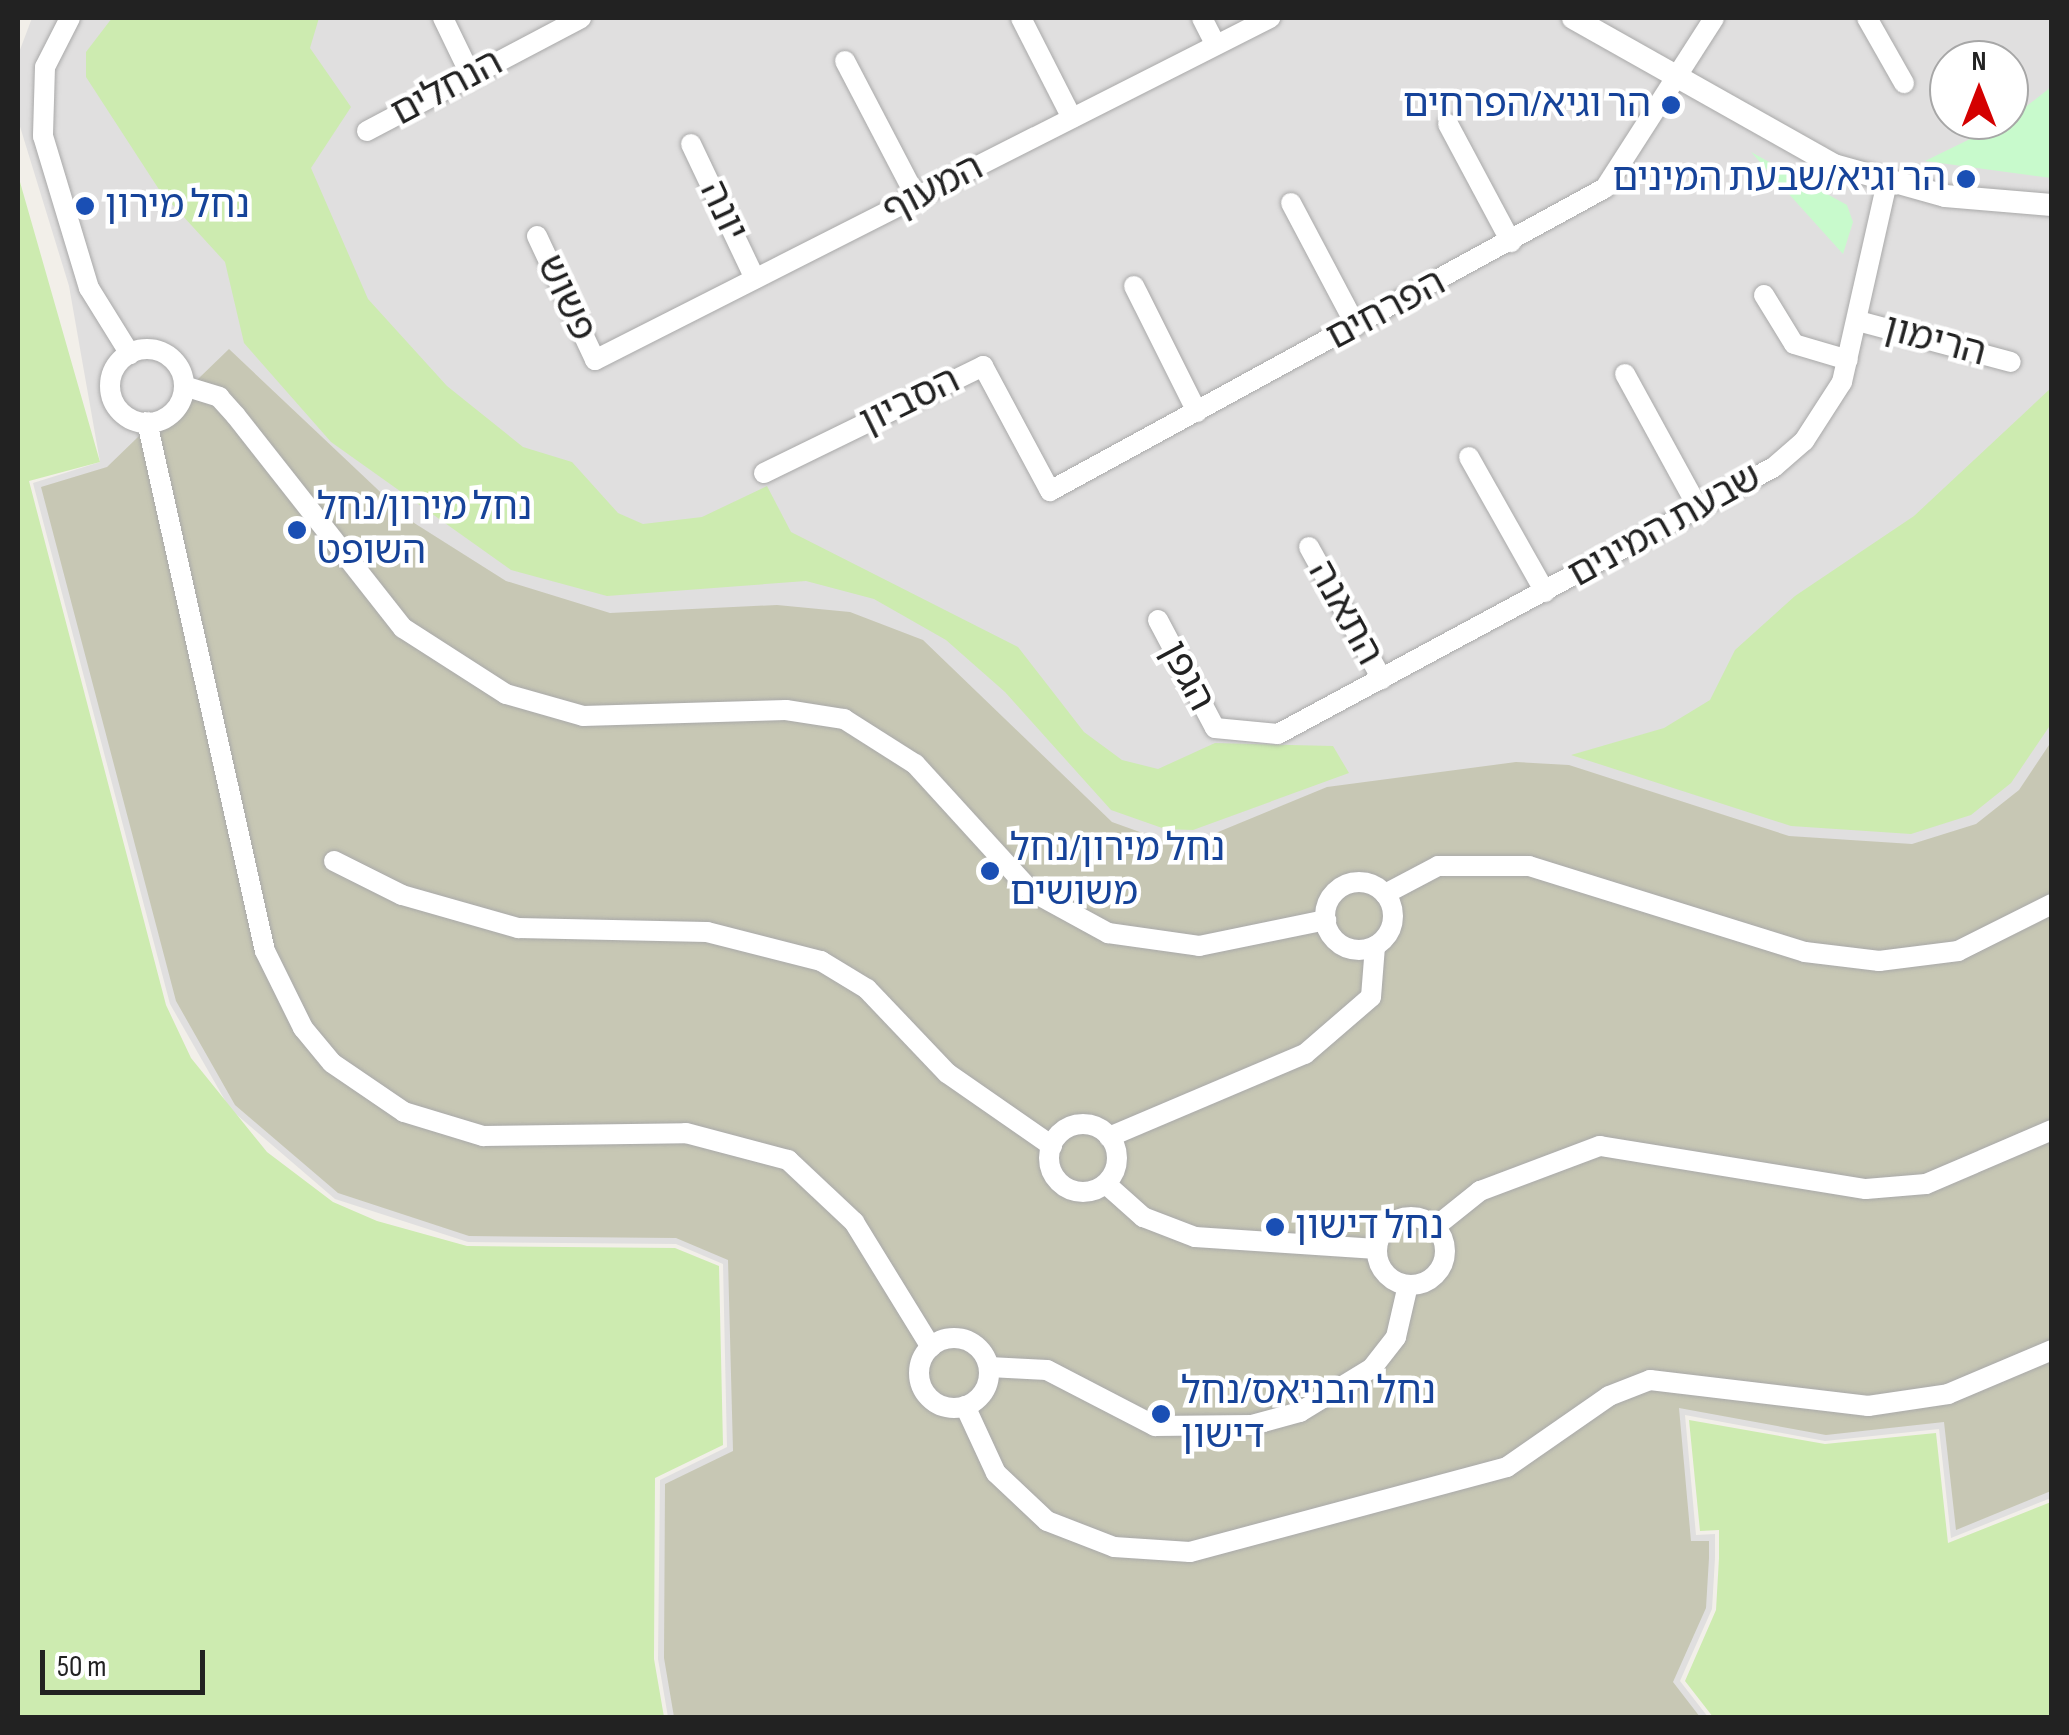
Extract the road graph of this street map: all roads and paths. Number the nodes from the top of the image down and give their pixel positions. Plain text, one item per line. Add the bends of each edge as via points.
1 (70, 18) edge
2 (443, 18) edge
3 (581, 18) edge
4 (1022, 18) edge
5 (1202, 18) edge
6 (1270, 18) edge
7 (1573, 18) edge
8 (1714, 18) edge
9 (1867, 18) edge
10 (1216, 45) junction
11 (845, 61) dead end
12 (472, 76) junction
13 (1679, 80) junction
14 (1904, 83) dead end
15 (1072, 118) junction
16 (1448, 124) dead end
17 (367, 131) dead end
18 (692, 144) dead end
19 (1888, 183) junction
20 (916, 197) junction
21 (1292, 203) dead end
22 (2052, 204) edge
23 (538, 236) dead end
24 (1512, 242) junction
25 (755, 278) junction
26 (1134, 286) dead end
27 (1764, 295) dead end
28 (1858, 321) junction
29 (1356, 326) junction
30 (130, 354) junction
31 (596, 360) joint
32 (1848, 360) junction
33 (2011, 362) dead end
34 (1625, 374) dead end
35 (184, 386) junction
36 (1197, 412) junction
37 (148, 422) junction
38 (1469, 457) dead end
39 (764, 473) dead end
40 (1050, 491) joint
41 (1699, 509) junction
42 (1308, 547) dead end
43 (1544, 592) junction
44 (1158, 620) dead end
45 (1382, 679) junction
46 (1278, 734) joint
47 (334, 861) dead end
48 (1385, 894) junction
49 (2052, 904) edge
50 (1326, 920) junction
51 (1375, 946) junction
52 (2052, 1130) edge
53 (1109, 1136) junction
54 (1052, 1146) junction
55 (1106, 1184) junction
56 (1435, 1227) junction
57 (1377, 1248) junction
58 (1408, 1285) junction
59 (931, 1347) junction
60 (2052, 1350) edge
61 (988, 1367) junction
62 (965, 1406) junction

1 - 30 street via 44,67 43,136 88,288
2 - 12 street
3 - 12 street, הנחלים
4 - 15 street
5 - 10 street
6 - 10 street, המעוף
7 - 13 street
8 - 13 street, הפרחים
9 - 14 street
10 - 15 street, המעוף
11 - 20 street
12 - 17 street, הנחלים
13 - 19 street via 1785,142
13 - 24 street, הפרחים via 1605,188
15 - 20 street, המעוף
16 - 24 street
18 - 25 street, יונה
19 - 22 street
19 - 28 street, שבעת המינים
20 - 25 street, המעוף
21 - 29 street
23 - 31 street, פשוש
24 - 29 street, הפרחים
25 - 31 street, המעוף
26 - 36 street
27 - 32 street, הרימון via 1794,344
28 - 32 street, שבעת המינים
28 - 33 street, הרימון
29 - 36 street, הפרחים
30 - 35 street via 168,355
30 - 37 street via 114,368 111,398 127,417
32 - 41 street, שבעת המינים via 1804,440
34 - 41 street
35 - 37 street via 174,411
35 - 50 street via 219,397 403,628 506,694 583,716 786,710 844,719 915,764 1031,892 1108,933 1200,946
36 - 40 street, הפרחים
37 - 59 street via 266,950 303,1028 332,1063 404,1112 483,1136 686,1133 788,1160 854,1222
38 - 43 street
39 - 40 street, הסביון via 983,366
41 - 43 street, שבעת המינים
42 - 45 street, התאנה
43 - 45 street, שבעת המינים
44 - 46 street, הגפן via 1215,728
45 - 46 street, שבעת המינים
47 - 54 street via 402,895 518,928 707,932 820,960 868,989 947,1072
48 - 49 street via 1438,866 1529,866 1806,952 1879,961 1958,950
48 - 50 street via 1346,885
48 - 51 street via 1394,918
50 - 51 street via 1348,948
51 - 53 street via 1371,997 1306,1054
52 - 56 street via 1926,1184 1866,1190 1600,1146 1480,1191
53 - 54 street via 1083,1124
53 - 55 street via 1117,1162
54 - 55 street via 1050,1165 1068,1189
55 - 57 street via 1143,1217 1195,1237
56 - 57 street via 1416,1217 1394,1221
56 - 58 street via 1443,1263 1431,1279
57 - 58 street via 1383,1272
58 - 61 street via 1396,1337 1372,1368 1300,1412 1252,1425 1154,1426 1047,1370
59 - 61 street via 969,1341
59 - 62 street via 920,1366 924,1392 946,1407
60 - 62 street via 1948,1394 1868,1406 1650,1380 1609,1396 1519,1462 1190,1552 1114,1547 1047,1520 996,1474
61 - 62 street via 986,1390

